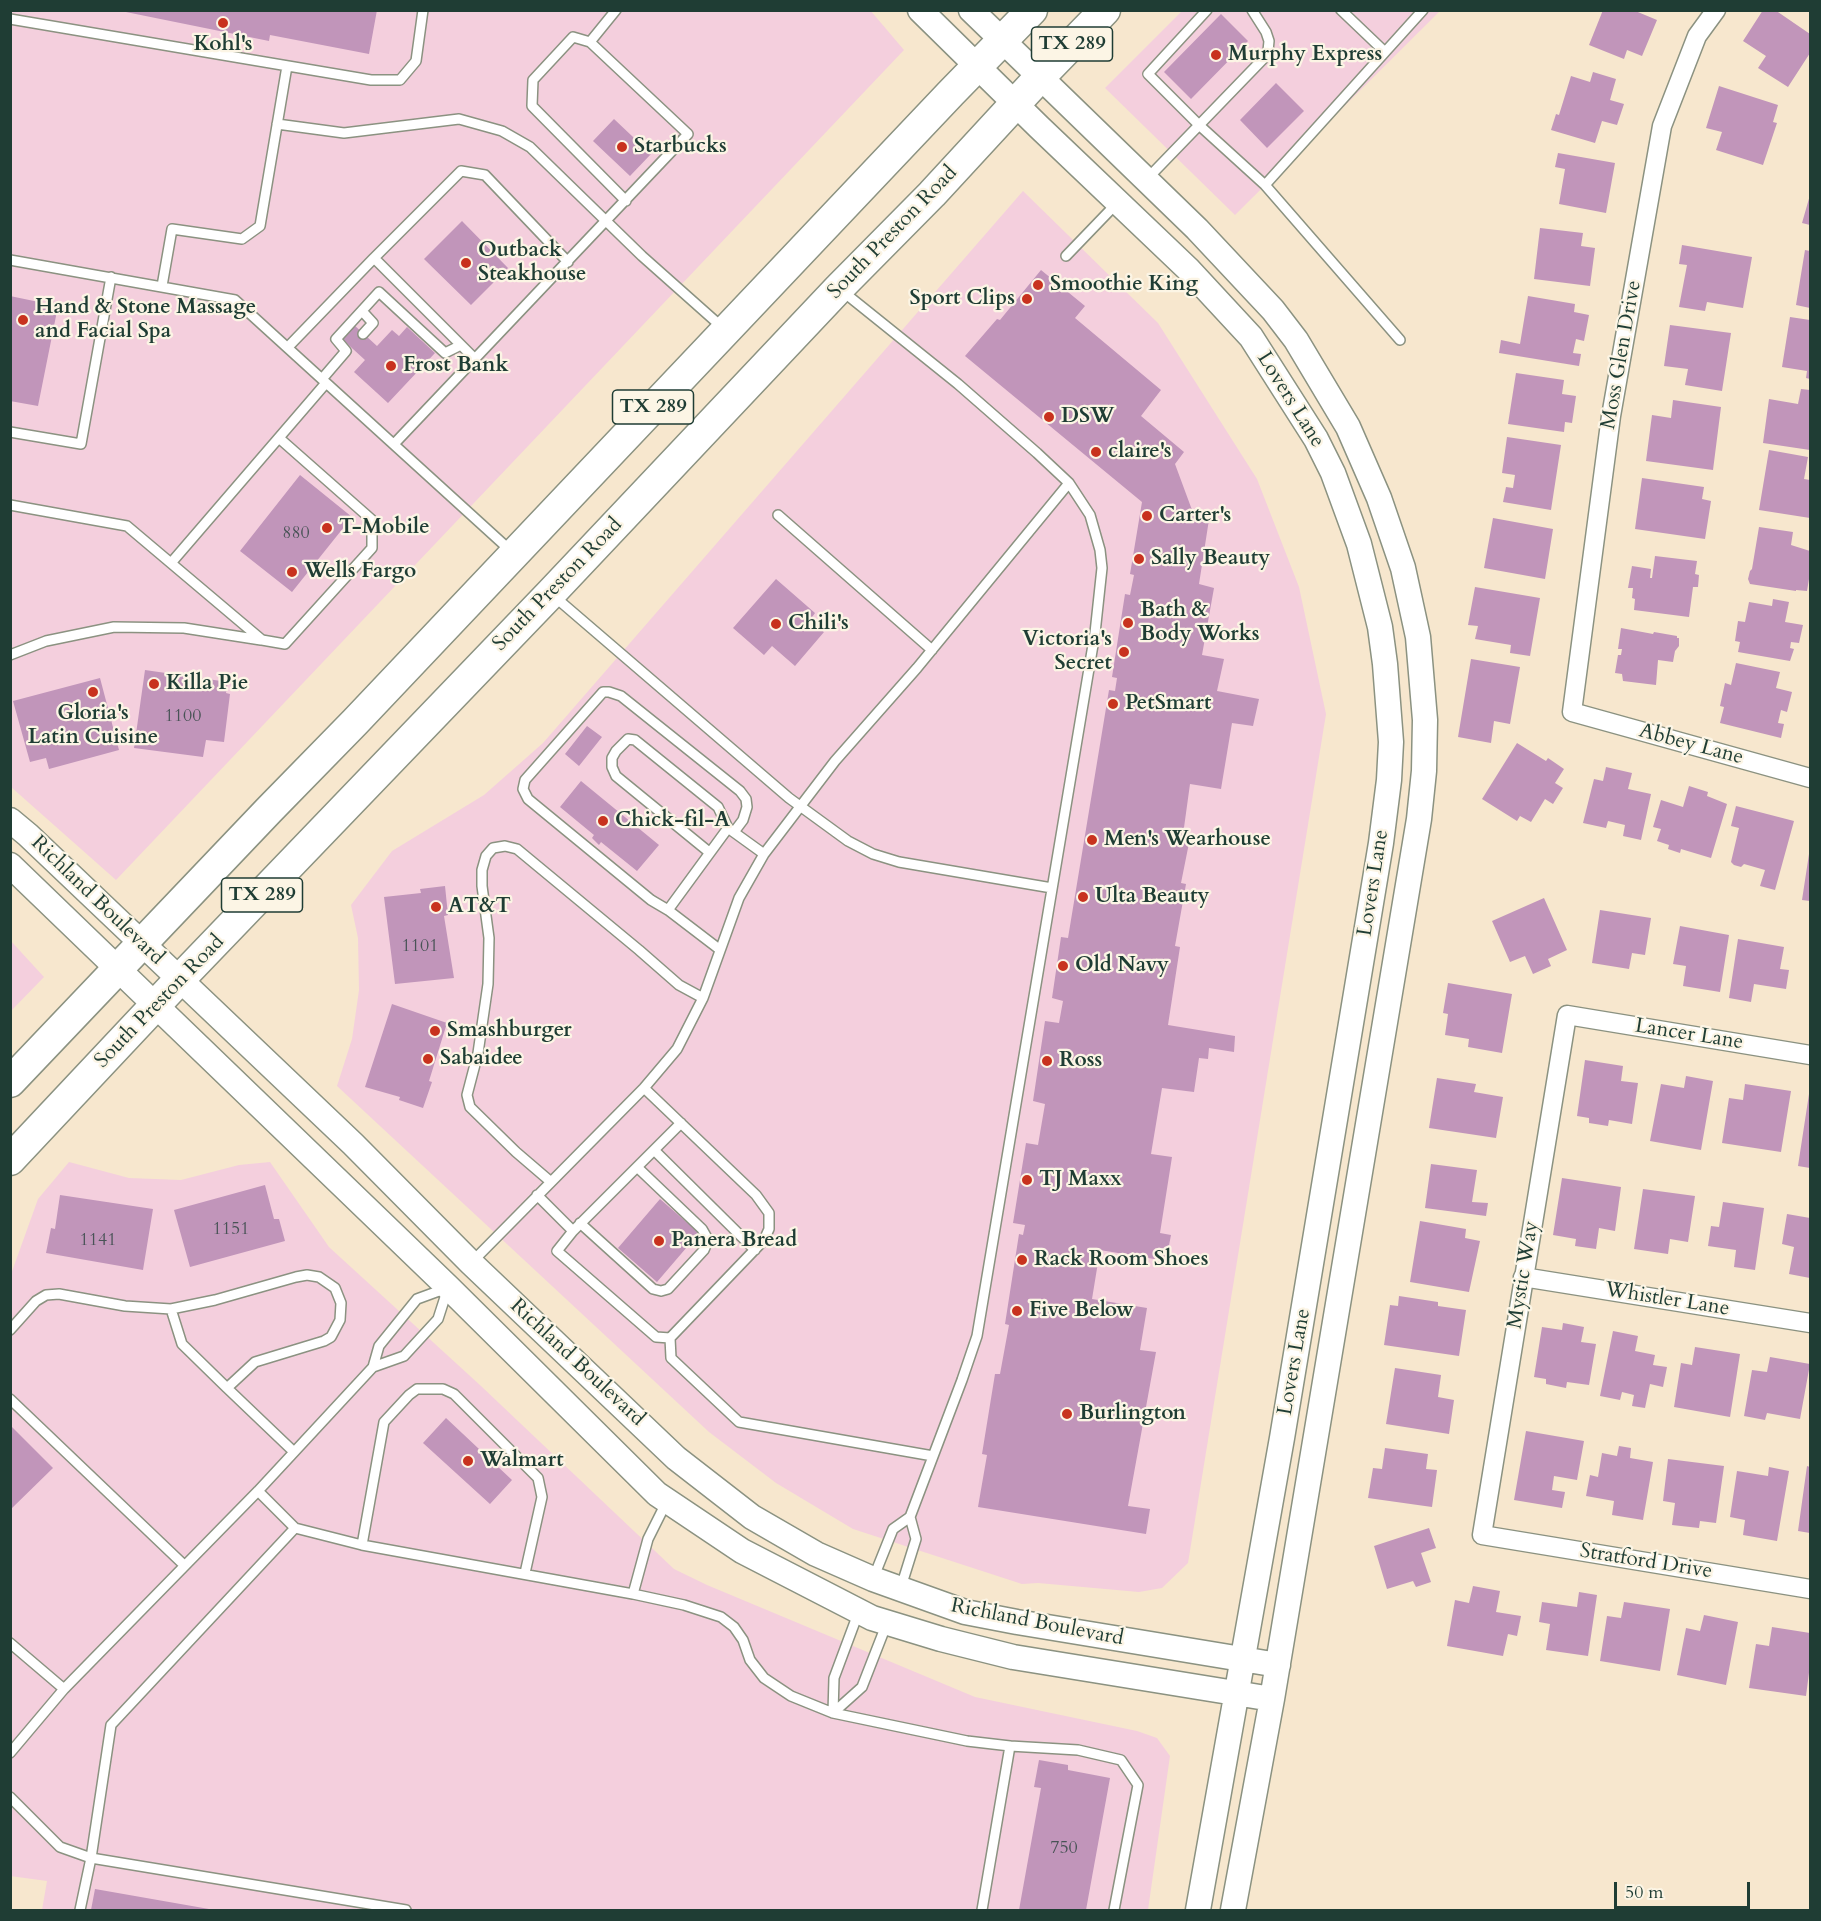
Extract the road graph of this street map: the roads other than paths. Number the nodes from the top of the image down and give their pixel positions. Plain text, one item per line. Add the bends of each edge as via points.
1 (423, 10) edge
2 (616, 10) edge
3 (920, 10) edge
4 (971, 10) edge
5 (1032, 10) edge
6 (1105, 10) edge
7 (1207, 10) edge
8 (1252, 10) edge
9 (1341, 10) edge
10 (1423, 10) edge
11 (1716, 10) edge
12 (10, 19) edge
13 (590, 42) junction
14 (1003, 42) junction
15 (1385, 52) junction
16 (287, 66) junction
17 (978, 67) junction
18 (1039, 78) junction
19 (1015, 104) junction
20 (276, 124) junction
21 (1199, 125) junction
22 (1146, 180) junction
23 (1265, 185) junction
24 (626, 201) junction
25 (1118, 202) junction
26 (606, 221) junction
27 (1066, 256) dead end
28 (374, 258) junction
29 (10, 260) edge
30 (568, 262) junction
31 (111, 277) junction
32 (162, 286) junction
33 (839, 288) junction
34 (362, 311) junction
35 (725, 330) junction
36 (363, 334) dead end
37 (1400, 340) dead end
38 (461, 345) junction
39 (288, 347) junction
40 (475, 359) junction
41 (324, 381) junction
42 (10, 432) edge
43 (279, 438) junction
44 (394, 444) junction
45 (1069, 483) junction
46 (10, 505) edge
47 (778, 515) dead end
48 (513, 553) junction
49 (171, 563) junction
50 (551, 593) junction
51 (262, 640) junction
52 (932, 650) junction
53 (10, 655) edge
54 (1572, 712) joint
55 (1810, 775) edge
56 (799, 806) junction
57 (10, 820) edge
58 (731, 830) junction
59 (709, 852) junction
60 (764, 854) junction
61 (10, 865) edge
62 (1052, 888) junction
63 (668, 910) junction
64 (143, 943) junction
65 (719, 949) junction
66 (118, 969) junction
67 (180, 980) junction
68 (702, 998) junction
69 (156, 1005) junction
70 (1568, 1015) joint
71 (1810, 1055) edge
72 (10, 1082) edge
73 (644, 1088) junction
74 (681, 1123) junction
75 (654, 1150) junction
76 (10, 1160) edge
77 (637, 1167) junction
78 (551, 1182) junction
79 (537, 1195) junction
80 (580, 1223) junction
81 (573, 1231) junction
82 (755, 1250) junction
83 (471, 1263) junction
84 (1523, 1277) junction
85 (448, 1287) junction
86 (171, 1309) junction
87 (1810, 1323) edge
88 (10, 1330) edge
89 (670, 1338) junction
90 (373, 1367) junction
91 (227, 1388) junction
92 (10, 1400) edge
93 (293, 1451) junction
94 (933, 1456) junction
95 (258, 1491) junction
96 (668, 1501) junction
97 (910, 1517) junction
98 (295, 1528) junction
99 (1482, 1535) joint
100 (362, 1545) junction
101 (184, 1565) junction
102 (525, 1573) junction
103 (873, 1579) junction
104 (1810, 1589) edge
105 (900, 1590) junction
106 (633, 1594) junction
107 (859, 1611) junction
108 (887, 1623) junction
109 (10, 1644) edge
110 (1243, 1658) junction
111 (1278, 1665) junction
112 (63, 1689) junction
113 (1236, 1692) junction
114 (1272, 1699) junction
115 (832, 1713) junction
116 (1010, 1746) junction
117 (10, 1753) edge
118 (10, 1797) edge
119 (91, 1858) junction
120 (80, 1911) edge
121 (406, 1911) edge
122 (982, 1911) edge
123 (1114, 1911) edge
124 (1198, 1911) edge
125 (1233, 1911) edge

1 - 16 lane via 416,62 400,80 371,80
2 - 13 lane
3 - 17 street, Lovers Lane
4 - 14 street, Lovers Lane
5 - 14 main road, TX 289
6 - 18 main road, South Preston Road / TX 289
7 - 21 lane via 1148,74
8 - 21 lane via 1266,32 1268,51
9 - 15 lane
10 - 15 lane
11 - 54 street, Moss Glen Drive via 1697,36 1662,126 1611,416
12 - 16 lane
13 - 24 lane via 688,134
13 - 24 lane via 573,37 533,80 532,106
14 - 17 main road, TX 289
14 - 18 street, Lovers Lane
15 - 23 lane
16 - 20 lane
17 - 19 street, Lovers Lane
17 - 35 main road, TX 289
18 - 19 main road, South Preston Road / TX 289
18 - 22 street, Lovers Lane
19 - 25 street, Lovers Lane
19 - 33 main road, South Preston Road / TX 289
20 - 26 lane via 344,133 459,119 502,131 530,147
20 - 32 lane via 260,226 242,239 172,230
21 - 22 lane
21 - 23 lane
22 - 111 street, Lovers Lane via 1273,310 1311,363 1348,427 1379,498 1403,568 1418,637 1423,684 1425,749 1419,819
23 - 37 lane
24 - 26 lane
25 - 27 lane
25 - 110 street, Lovers Lane via 1188,268 1251,337 1316,439 1359,544 1385,664 1390,742 1381,843
26 - 30 lane
26 - 35 lane
28 - 30 lane via 462,171 485,175
28 - 38 lane
28 - 39 lane
29 - 31 lane
30 - 40 lane
31 - 32 lane
31 - 42 lane via 81,444
32 - 39 lane via 235,300
33 - 45 lane via 958,384
33 - 50 main road, South Preston Road / TX 289
34 - 36 lane via 373,323
34 - 38 lane via 379,292 445,353
34 - 41 lane via 336,339 348,349
35 - 48 main road, TX 289
38 - 40 lane
39 - 41 lane
40 - 44 lane
41 - 43 lane
41 - 44 lane
43 - 49 lane
43 - 51 lane via 372,520 372,548 285,644
44 - 48 lane
45 - 52 lane
45 - 62 lane via 1096,532 1101,581
46 - 49 lane via 127,526
47 - 52 lane
48 - 64 main road, TX 289
49 - 51 lane
50 - 56 lane
50 - 67 main road, South Preston Road / TX 289
51 - 53 lane via 184,628 114,627 46,640
52 - 56 lane
54 - 55 street, Abbey Lane
56 - 60 lane
56 - 62 lane via 848,842 873,854 899,862
57 - 64 street, Richland Boulevard
58 - 59 lane
58 - 59 lane via 718,807 635,740 628,739 612,758 616,776
58 - 60 lane
58 - 63 lane via 743,820 747,807 740,791 621,696 609,692 603,692 525,780 523,789 528,799
59 - 63 lane
60 - 65 lane via 739,898
61 - 66 street, Richland Boulevard
62 - 94 lane via 977,1336
63 - 65 lane
64 - 66 main road, TX 289
64 - 67 street, Richland Boulevard
65 - 68 lane
66 - 69 street, Richland Boulevard
66 - 72 main road, TX 289
67 - 69 main road, South Preston Road / TX 289
67 - 83 street, Richland Boulevard via 353,1144
68 - 73 lane via 677,1049
68 - 78 lane via 679,985 517,849 493,848 486,856 482,886 489,938 488,984 478,1053 467,1095 470,1107
69 - 76 main road, South Preston Road / TX 289
69 - 85 street, Richland Boulevard
70 - 71 street, Lancer Lane
70 - 84 street, Mystic Way
73 - 74 lane
73 - 78 lane
74 - 75 lane
74 - 82 lane via 756,1195 769,1213 769,1229
75 - 77 lane
75 - 82 lane
77 - 80 lane
77 - 80 lane via 706,1236 704,1250 668,1289 653,1289
78 - 79 lane
79 - 81 lane
79 - 83 lane
80 - 81 lane
81 - 89 lane via 557,1251 656,1337
82 - 89 lane
83 - 85 street
83 - 103 street, Richland Boulevard via 676,1458 713,1488 816,1554
84 - 87 street, Whistler Lane
84 - 99 street, Mystic Way
85 - 90 lane via 417,1299 379,1346
85 - 90 lane via 438,1319 404,1356
85 - 96 street, Richland Boulevard
86 - 88 lane via 46,1295
86 - 91 lane via 182,1344
86 - 91 lane via 307,1275 319,1277 335,1288 342,1312 331,1337 255,1362
89 - 94 lane via 671,1358 739,1422
90 - 93 lane
91 - 93 lane
92 - 101 lane
93 - 95 lane
94 - 97 lane
95 - 98 lane
95 - 101 lane
96 - 106 lane via 648,1539
96 - 107 street, Richland Boulevard via 742,1551
97 - 103 lane via 893,1529
97 - 105 lane via 916,1539
98 - 100 lane
98 - 119 lane via 111,1725
99 - 104 street, Stratford Drive
100 - 102 lane
100 - 102 lane via 384,1422 417,1389 442,1389 454,1394 538,1478 542,1497
101 - 112 lane
102 - 106 lane
103 - 105 street, Richland Boulevard
103 - 107 street
105 - 108 street
105 - 110 street, Richland Boulevard via 965,1612
106 - 115 lane via 721,1617 734,1627 764,1678 791,1696
107 - 108 street, Richland Boulevard
107 - 115 lane via 834,1678
108 - 113 street, Richland Boulevard via 1013,1657
108 - 115 lane via 862,1687
109 - 112 lane
110 - 111 street, Richland Boulevard
110 - 113 street, Lovers Lane
111 - 114 street, Lovers Lane
112 - 117 lane
113 - 114 street, Richland Boulevard
113 - 124 street, Lovers Lane
114 - 125 street, Lovers Lane
115 - 116 lane
116 - 122 lane
116 - 123 lane via 1078,1750 1121,1760 1138,1785
118 - 119 lane via 60,1847
119 - 120 lane
119 - 121 lane

